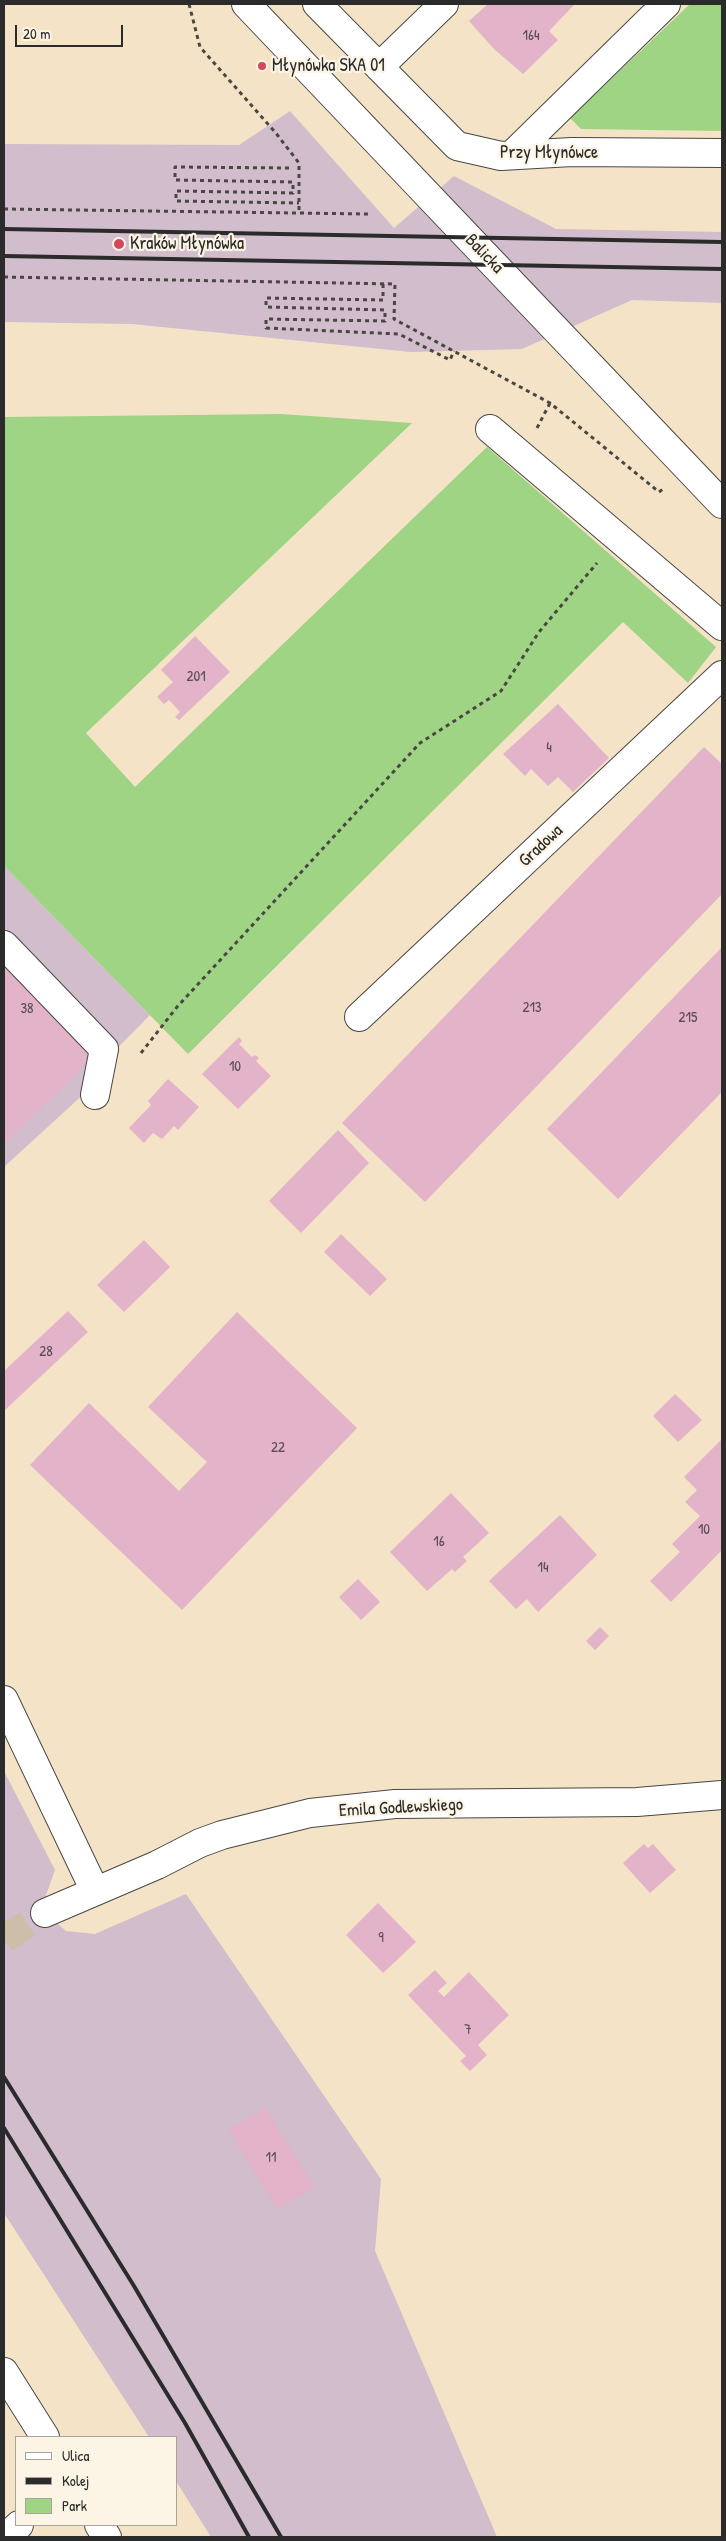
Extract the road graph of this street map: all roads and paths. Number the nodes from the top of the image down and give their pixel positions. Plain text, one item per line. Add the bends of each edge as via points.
1 (189, 4) edge
2 (246, 4) edge
3 (317, 4) edge
4 (444, 4) edge
5 (666, 4) edge
6 (379, 67) junction
7 (722, 153) edge
8 (513, 154) junction
9 (289, 168) dead end
10 (298, 203) junction
11 (4, 208) edge
12 (298, 213) junction
13 (369, 214) dead end
14 (4, 277) edge
15 (383, 284) junction
16 (454, 351) junction
17 (490, 429) dead end
18 (670, 484) dead end
19 (722, 504) edge
20 (619, 537) junction
21 (722, 626) edge
22 (722, 675) edge
23 (4, 945) edge
24 (359, 1017) dead end
25 (141, 1054) dead end
26 (95, 1095) dead end
27 (4, 1700) edge
28 (722, 1796) edge
29 (94, 1891) junction
30 (45, 1913) tunnel mouth
31 (4, 2372) edge
32 (44, 2436) edge
33 (18, 2526) edge
34 (100, 2526) edge
35 (6, 2537) edge
36 (107, 2537) edge

1 - 10 path via 200,47 298,163
2 - 19 street, Balicka
3 - 6 street, Przy Młynówce
4 - 6 street
5 - 8 street
6 - 8 street, Przy Młynówce via 457,146 501,156
7 - 8 street, Przy Młynówce
9 - 10 path via 176,167 175,180 293,182 293,192 176,191 176,201
10 - 12 path
11 - 12 path
12 - 13 path
14 - 15 path
15 - 16 path via 395,284 394,319
15 - 16 path via 383,300 266,298 266,307 385,310 385,320 266,319 266,328 399,334 450,360
16 - 18 path via 550,403 659,492
17 - 20 street
20 - 21 street
20 - 25 path via 539,632 501,692 420,743 177,1006
22 - 24 street, Gradowa
23 - 26 street via 104,1049
27 - 29 street
28 - 29 street, Emila Godlewskiego via 637,1802 395,1804 310,1813 207,1840
29 - 30 street, Emila Godlewskiego
31 - 32 street
33 - 35 street
34 - 36 street

